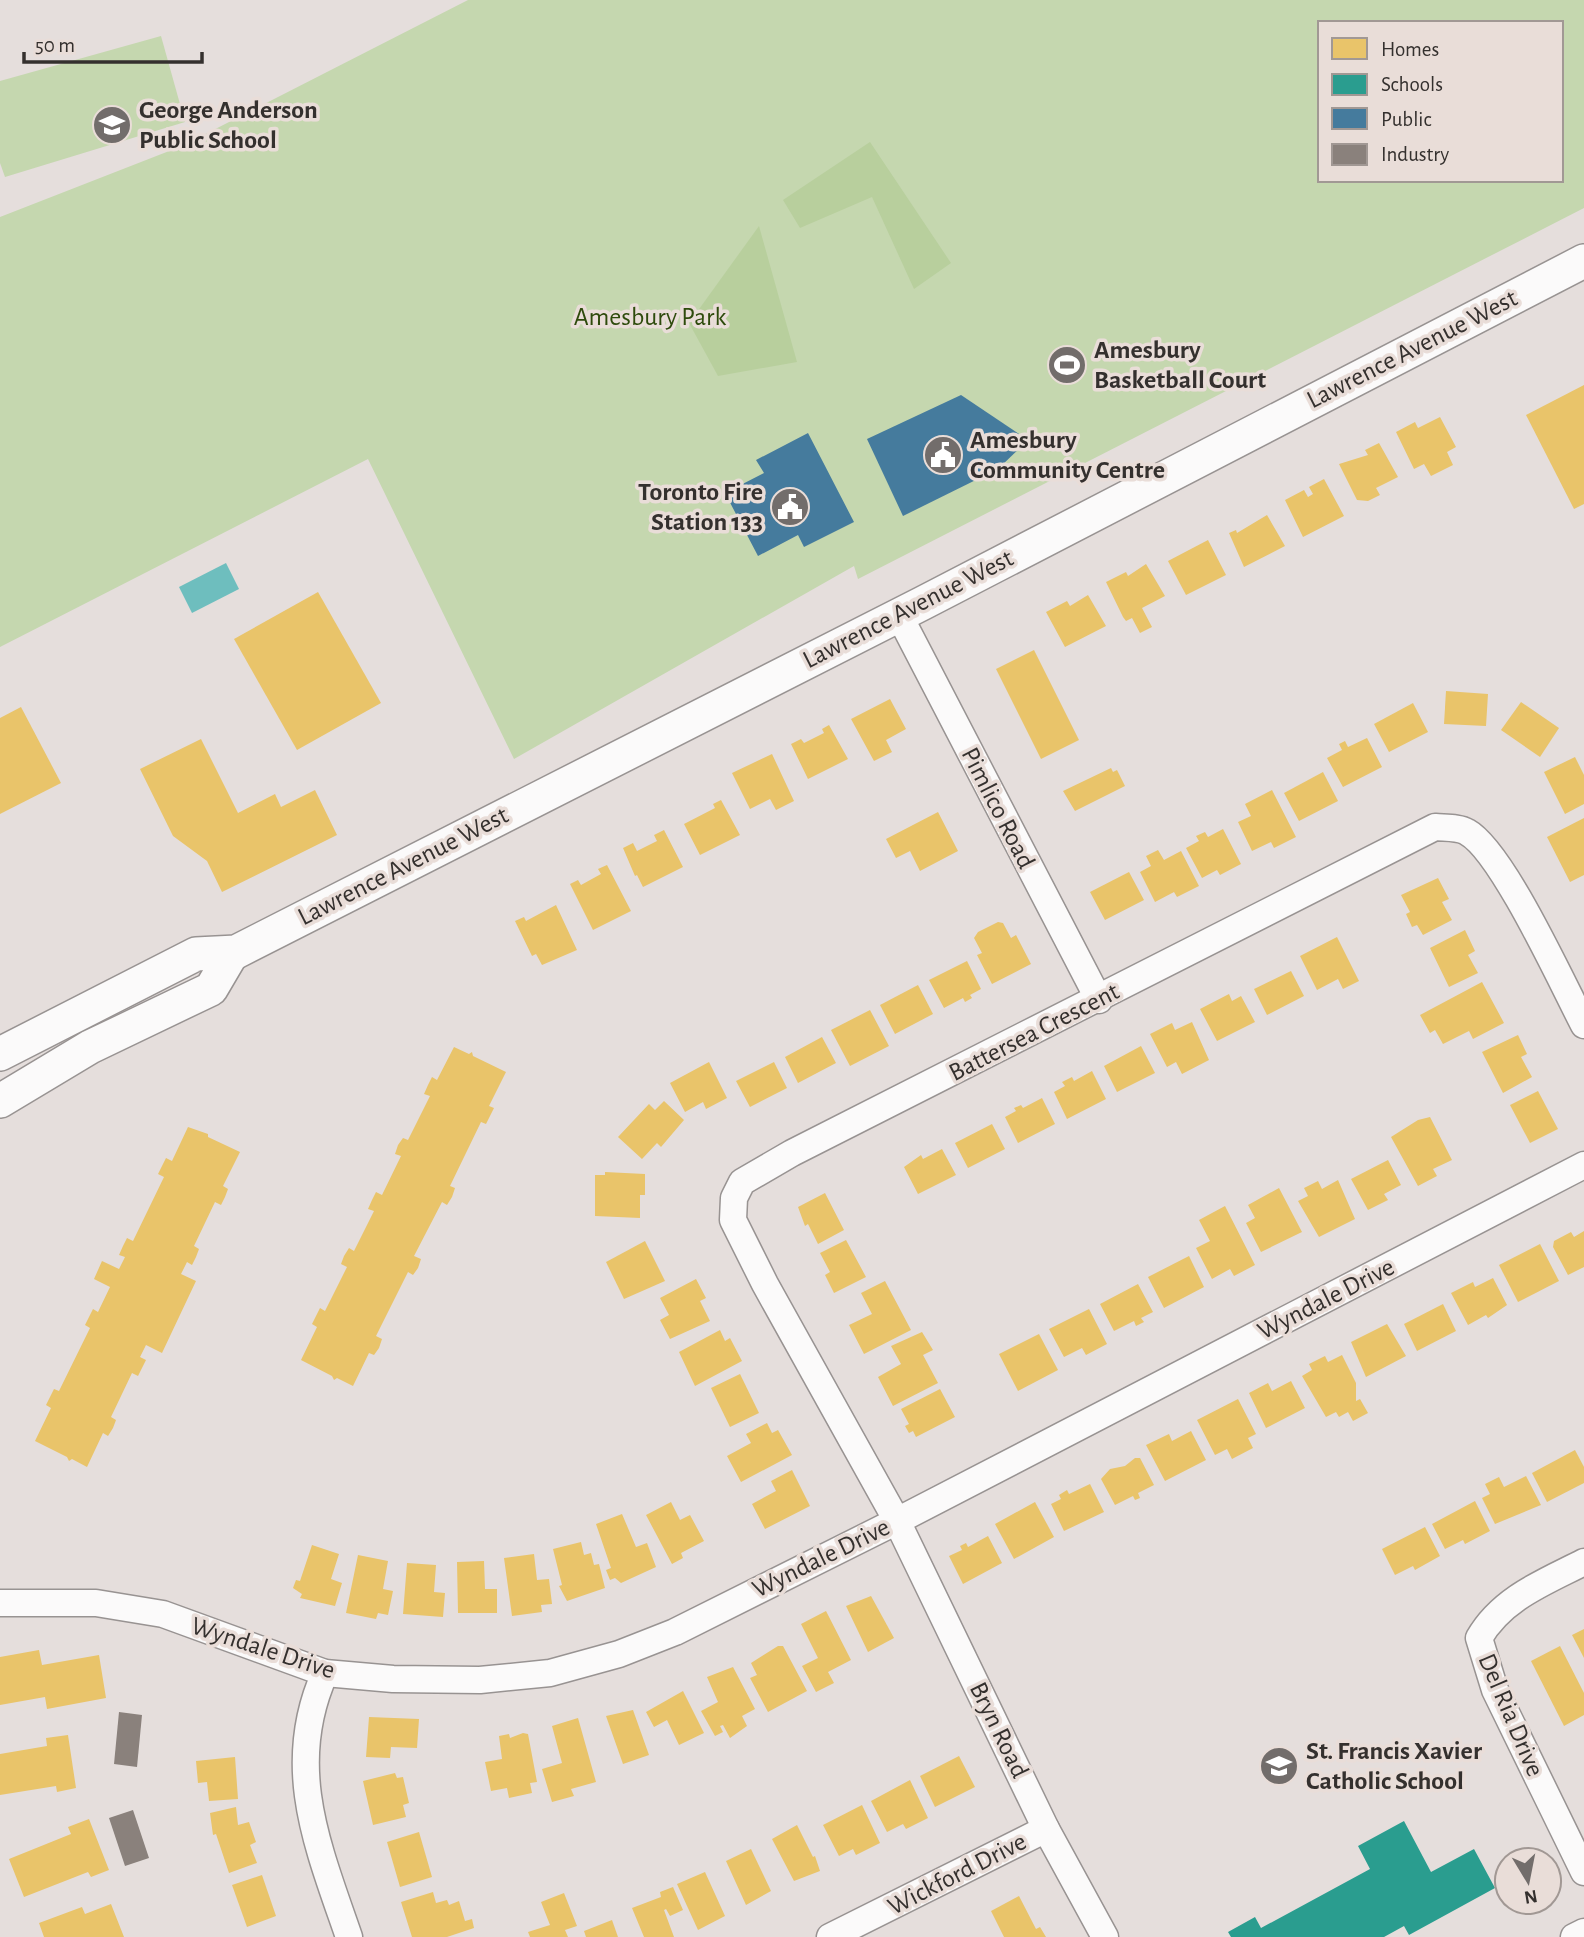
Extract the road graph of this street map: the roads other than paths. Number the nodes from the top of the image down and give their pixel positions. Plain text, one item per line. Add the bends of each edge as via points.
1 (1584, 261) edge
2 (899, 615) junction
3 (231, 954) junction
4 (1098, 1000) junction
5 (1584, 1025) edge
6 (0, 1054) edge
7 (0, 1101) edge
8 (1584, 1165) edge
9 (897, 1521) junction
10 (1584, 1562) edge
11 (0, 1603) edge
12 (325, 1673) junction
13 (1046, 1829) junction
14 (1584, 1872) edge
15 (1584, 1932) edge
16 (349, 1937) edge
17 (830, 1937) edge
18 (1105, 1937) edge
19 (1574, 1937) edge

1 - 2 main road, Lawrence Avenue West
2 - 3 main road, Lawrence Avenue West
2 - 4 street, Pimlico Road
3 - 6 main road, Lawrence Avenue West via 196,954
3 - 7 main road via 211,989 90,1047
4 - 5 street, Battersea Crescent via 1435,827 1464,830 1481,842 1504,874
4 - 9 street, Battersea Crescent via 792,1153 742,1182 734,1198 733,1220 765,1284
8 - 9 street, Wyndale Drive
9 - 12 street, Wyndale Drive via 675,1632 575,1667 480,1680
9 - 13 street, Bryn Road
10 - 14 street, Del Ria Drive via 1507,1605 1491,1618 1479,1638 1495,1690
11 - 12 street, Wyndale Drive via 96,1603 163,1614
12 - 16 street via 313,1699 307,1734 307,1806
13 - 17 street, Wickford Drive
13 - 18 street, Bryn Road
15 - 19 street

